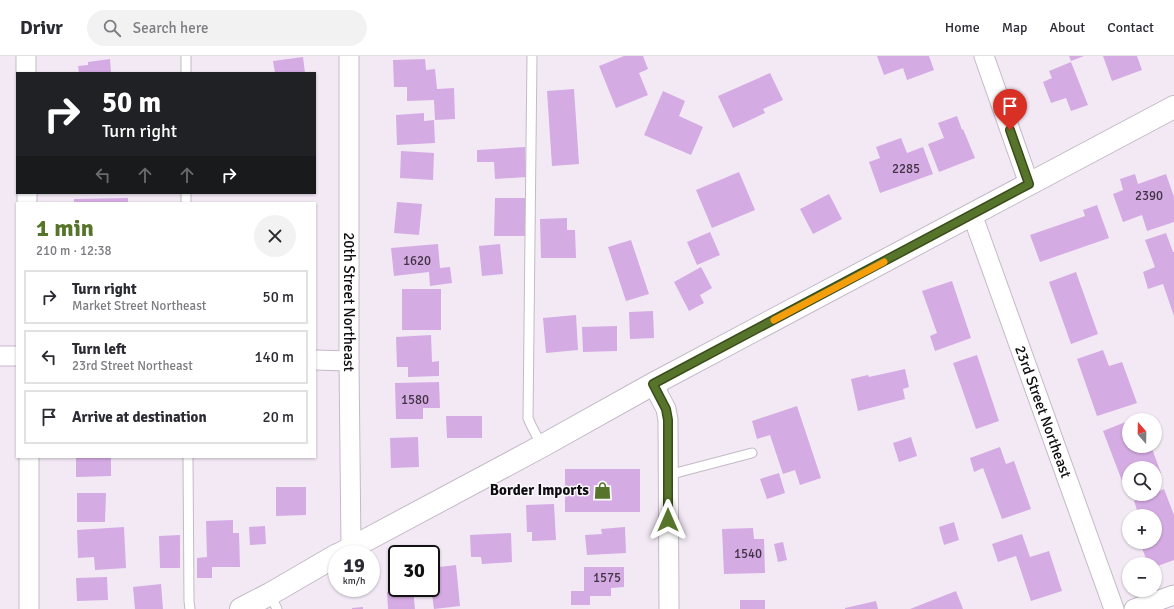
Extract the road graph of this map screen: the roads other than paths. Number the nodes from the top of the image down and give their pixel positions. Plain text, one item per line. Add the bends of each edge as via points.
1 (26, 56) edge
2 (186, 56) edge
3 (349, 56) edge
4 (532, 56) edge
5 (984, 56) edge
6 (26, 72) edge
7 (186, 72) edge
8 (1174, 107) edge
9 (1029, 184) junction
10 (972, 214) junction
11 (0, 356) edge
12 (16, 356) edge
13 (316, 360) edge
14 (349, 361) junction
15 (653, 384) junction
16 (542, 446) junction
17 (752, 453) dead end
18 (29, 458) edge
19 (188, 458) edge
20 (668, 475) junction
21 (342, 545) edge
22 (355, 545) edge
23 (328, 562) edge
24 (1174, 595) edge
25 (274, 602) edge
26 (29, 609) edge
27 (190, 609) edge
28 (241, 609) edge
29 (669, 609) edge
30 (1114, 609) edge
31 (1134, 609) edge

1 - 6 street
2 - 7 lane
3 - 14 street, 20th Street Northeast
4 - 16 lane via 528,418
5 - 9 street
8 - 9 main road
9 - 10 main road
10 - 15 main road
10 - 30 street, 23rd Street Northeast
11 - 12 street
13 - 14 street
14 - 21 street, 20th Street Northeast
15 - 16 main road
15 - 20 street via 666,409 668,420
16 - 22 main road
17 - 20 lane
18 - 26 street
19 - 27 lane
20 - 29 street
23 - 25 main road
24 - 31 street
25 - 28 main road

